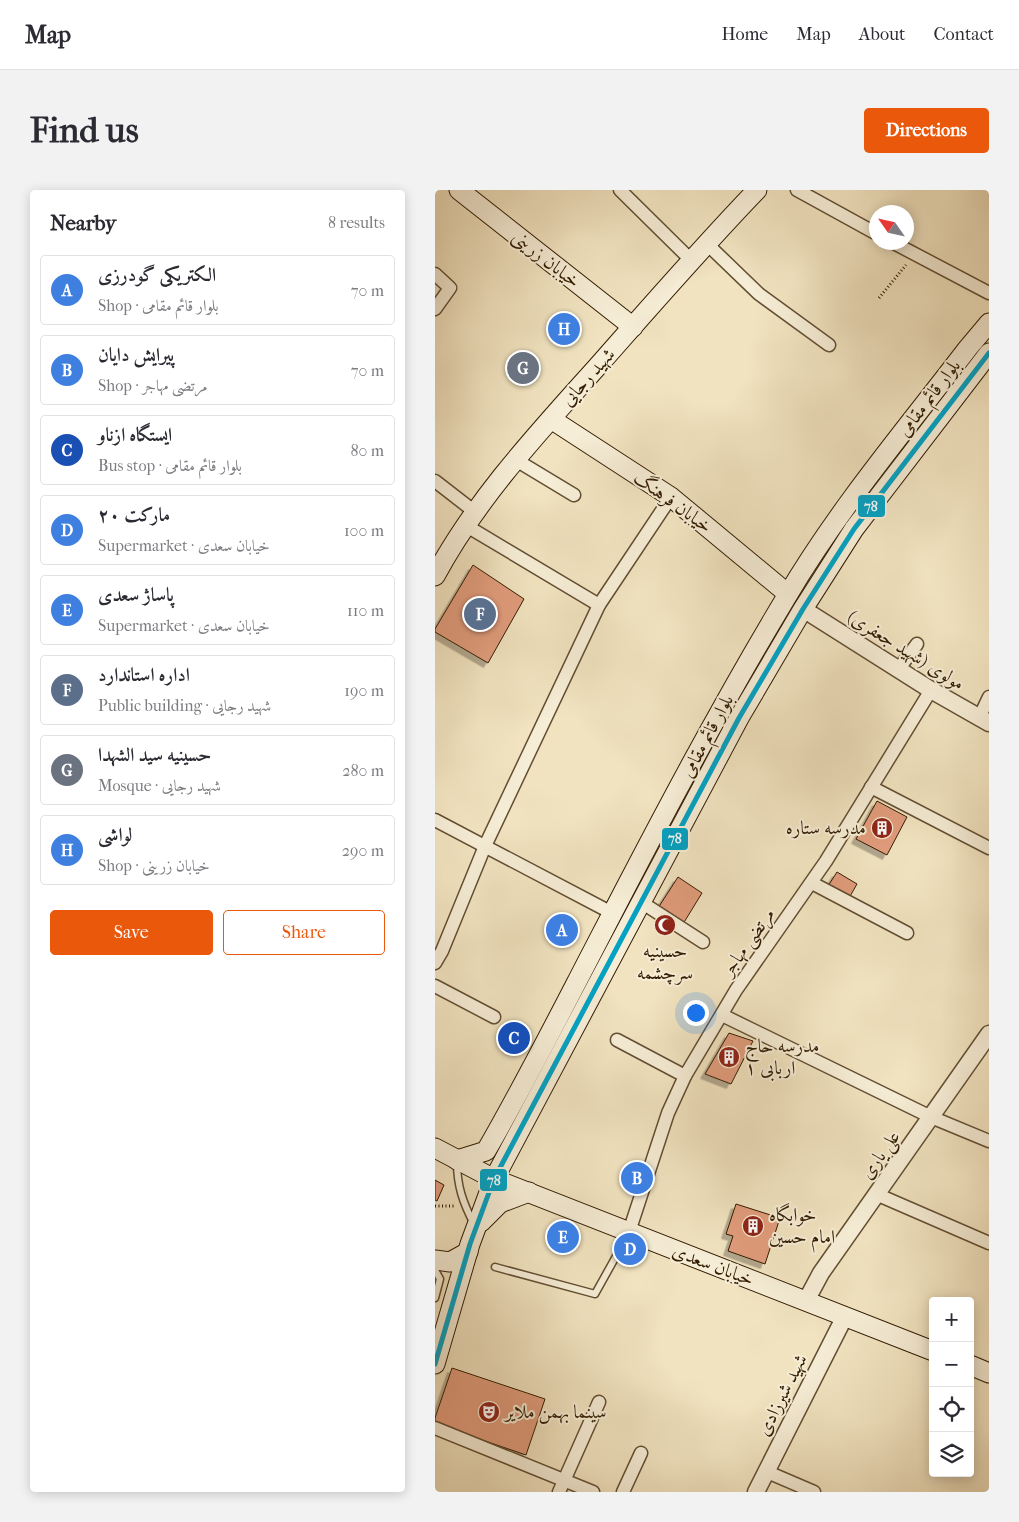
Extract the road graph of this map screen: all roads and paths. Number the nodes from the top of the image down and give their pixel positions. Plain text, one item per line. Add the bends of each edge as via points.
1 (459, 190) edge
2 (620, 190) edge
3 (757, 190) edge
4 (797, 190) edge
5 (869, 230) edge
6 (706, 243) junction
7 (908, 250) edge
8 (915, 254) junction
9 (691, 260) junction
10 (435, 274) edge
11 (989, 293) edge
12 (879, 298) dead end
13 (435, 308) edge
14 (989, 323) edge
15 (633, 327) junction
16 (829, 345) dead end
17 (989, 353) edge
18 (551, 419) junction
19 (516, 460) junction
20 (435, 481) edge
21 (574, 495) dead end
22 (671, 496) junction
23 (470, 519) junction
24 (435, 576) edge
25 (788, 594) junction
26 (599, 605) junction
27 (803, 609) junction
28 (917, 644) dead end
29 (898, 670) junction
30 (931, 690) junction
31 (989, 697) edge
32 (984, 720) edge
33 (706, 738) junction
34 (724, 746) junction
35 (871, 787) junction
36 (435, 820) edge
37 (485, 846) junction
38 (989, 848) edge
39 (812, 883) junction
40 (641, 902) junction
41 (612, 913) junction
42 (907, 933) dead end
43 (703, 942) dead end
44 (435, 963) edge
45 (435, 986) edge
46 (722, 1015) junction
47 (494, 1017) dead end
48 (989, 1034) edge
49 (617, 1040) dead end
50 (685, 1076) junction
51 (931, 1117) junction
52 (989, 1141) edge
53 (435, 1148) edge
54 (457, 1160) junction
55 (494, 1179) junction
56 (529, 1192) junction
57 (876, 1194) junction
58 (435, 1206) edge
59 (464, 1206) junction
60 (476, 1227) junction
61 (629, 1232) junction
62 (989, 1243) edge
63 (468, 1252) junction
64 (435, 1260) edge
65 (495, 1267) dead end
66 (435, 1270) edge
67 (435, 1298) edge
68 (806, 1301) junction
69 (845, 1316) junction
70 (929, 1348) edge
71 (435, 1364) edge
72 (974, 1366) edge
73 (989, 1372) edge
74 (599, 1402) dead end
75 (435, 1428) edge
76 (641, 1453) dead end
77 (765, 1471) junction
78 (562, 1486) edge
79 (593, 1492) edge
80 (623, 1492) edge
81 (756, 1492) edge
82 (814, 1492) edge

1 - 15 main road, خیابان زرینی
2 - 9 street
3 - 6 main road, شهید رجایی
4 - 5 street
6 - 9 main road, شهید رجایی
6 - 16 street via 759,294
7 - 8 street
8 - 11 street
8 - 12 path
9 - 15 main road, شهید رجایی
10 - 13 street via 451,288
14 - 25 main road, بلوار قائم مقامی via 844,510
15 - 18 main road, شهید رجایی
17 - 27 main road, بلوار قائم مقامی via 855,529
18 - 19 main road, شهید رجایی
18 - 22 main road, خیابان فرهنگ
19 - 21 street
19 - 23 main road, شهید رجایی
20 - 23 street
22 - 25 main road, خیابان فرهنگ
22 - 26 street
23 - 24 main road, شهید رجایی
23 - 26 street
25 - 33 main road, بلوار قائم مقامی
26 - 37 street
27 - 29 street, مولوی (شهید جعفری)
27 - 34 main road, بلوار قائم مقامی
28 - 29 street
29 - 30 street, مولوی (شهید جعفری)
30 - 32 street, مولوی (شهید جعفری)
30 - 35 street, مرتضی مهاجر
31 - 32 street
33 - 34 main road
33 - 41 main road, بلوار قائم مقامی
34 - 40 main road, بلوار قائم مقامی
35 - 38 street
35 - 39 street, مرتضی مهاجر
36 - 37 street
37 - 41 street
37 - 44 street
39 - 42 street
39 - 46 street, مرتضی مهاجر
40 - 43 street
40 - 55 main road, بلوار قائم مقامی
41 - 54 main road, بلوار قائم مقامی via 511,1108 485,1151
45 - 47 street
46 - 50 street, مرتضی مهاجر
46 - 51 street
48 - 51 street, علی یاری
49 - 50 street
50 - 61 street, مرتضی مهاجر via 668,1113
51 - 52 street
51 - 57 street, علی یاری
53 - 54 main road, خیابان سعدی
54 - 55 main road, خیابان سعدی
54 - 59 lane via 457,1179
55 - 56 main road, خیابان سعدی
55 - 60 main road, بلوار قائم مقامی
56 - 60 main road via 500,1203
56 - 61 main road, خیابان سعدی
57 - 62 street
57 - 68 street, علی یاری
58 - 59 path
59 - 60 lane
60 - 63 main road, بلوار قائم مقامی
61 - 65 lane via 595,1294
61 - 68 main road, خیابان سعدی
63 - 64 main road via 450,1262
63 - 71 main road, بلوار قائم مقامی
66 - 67 lane via 440,1279
68 - 69 main road, خیابان سعدی
69 - 70 main road, خیابان سعدی
69 - 77 street, شهید شیرزادی
72 - 73 main road
74 - 78 street
75 - 78 street
76 - 80 street
77 - 81 street, شهید شیرزادی
77 - 82 street
78 - 79 street

